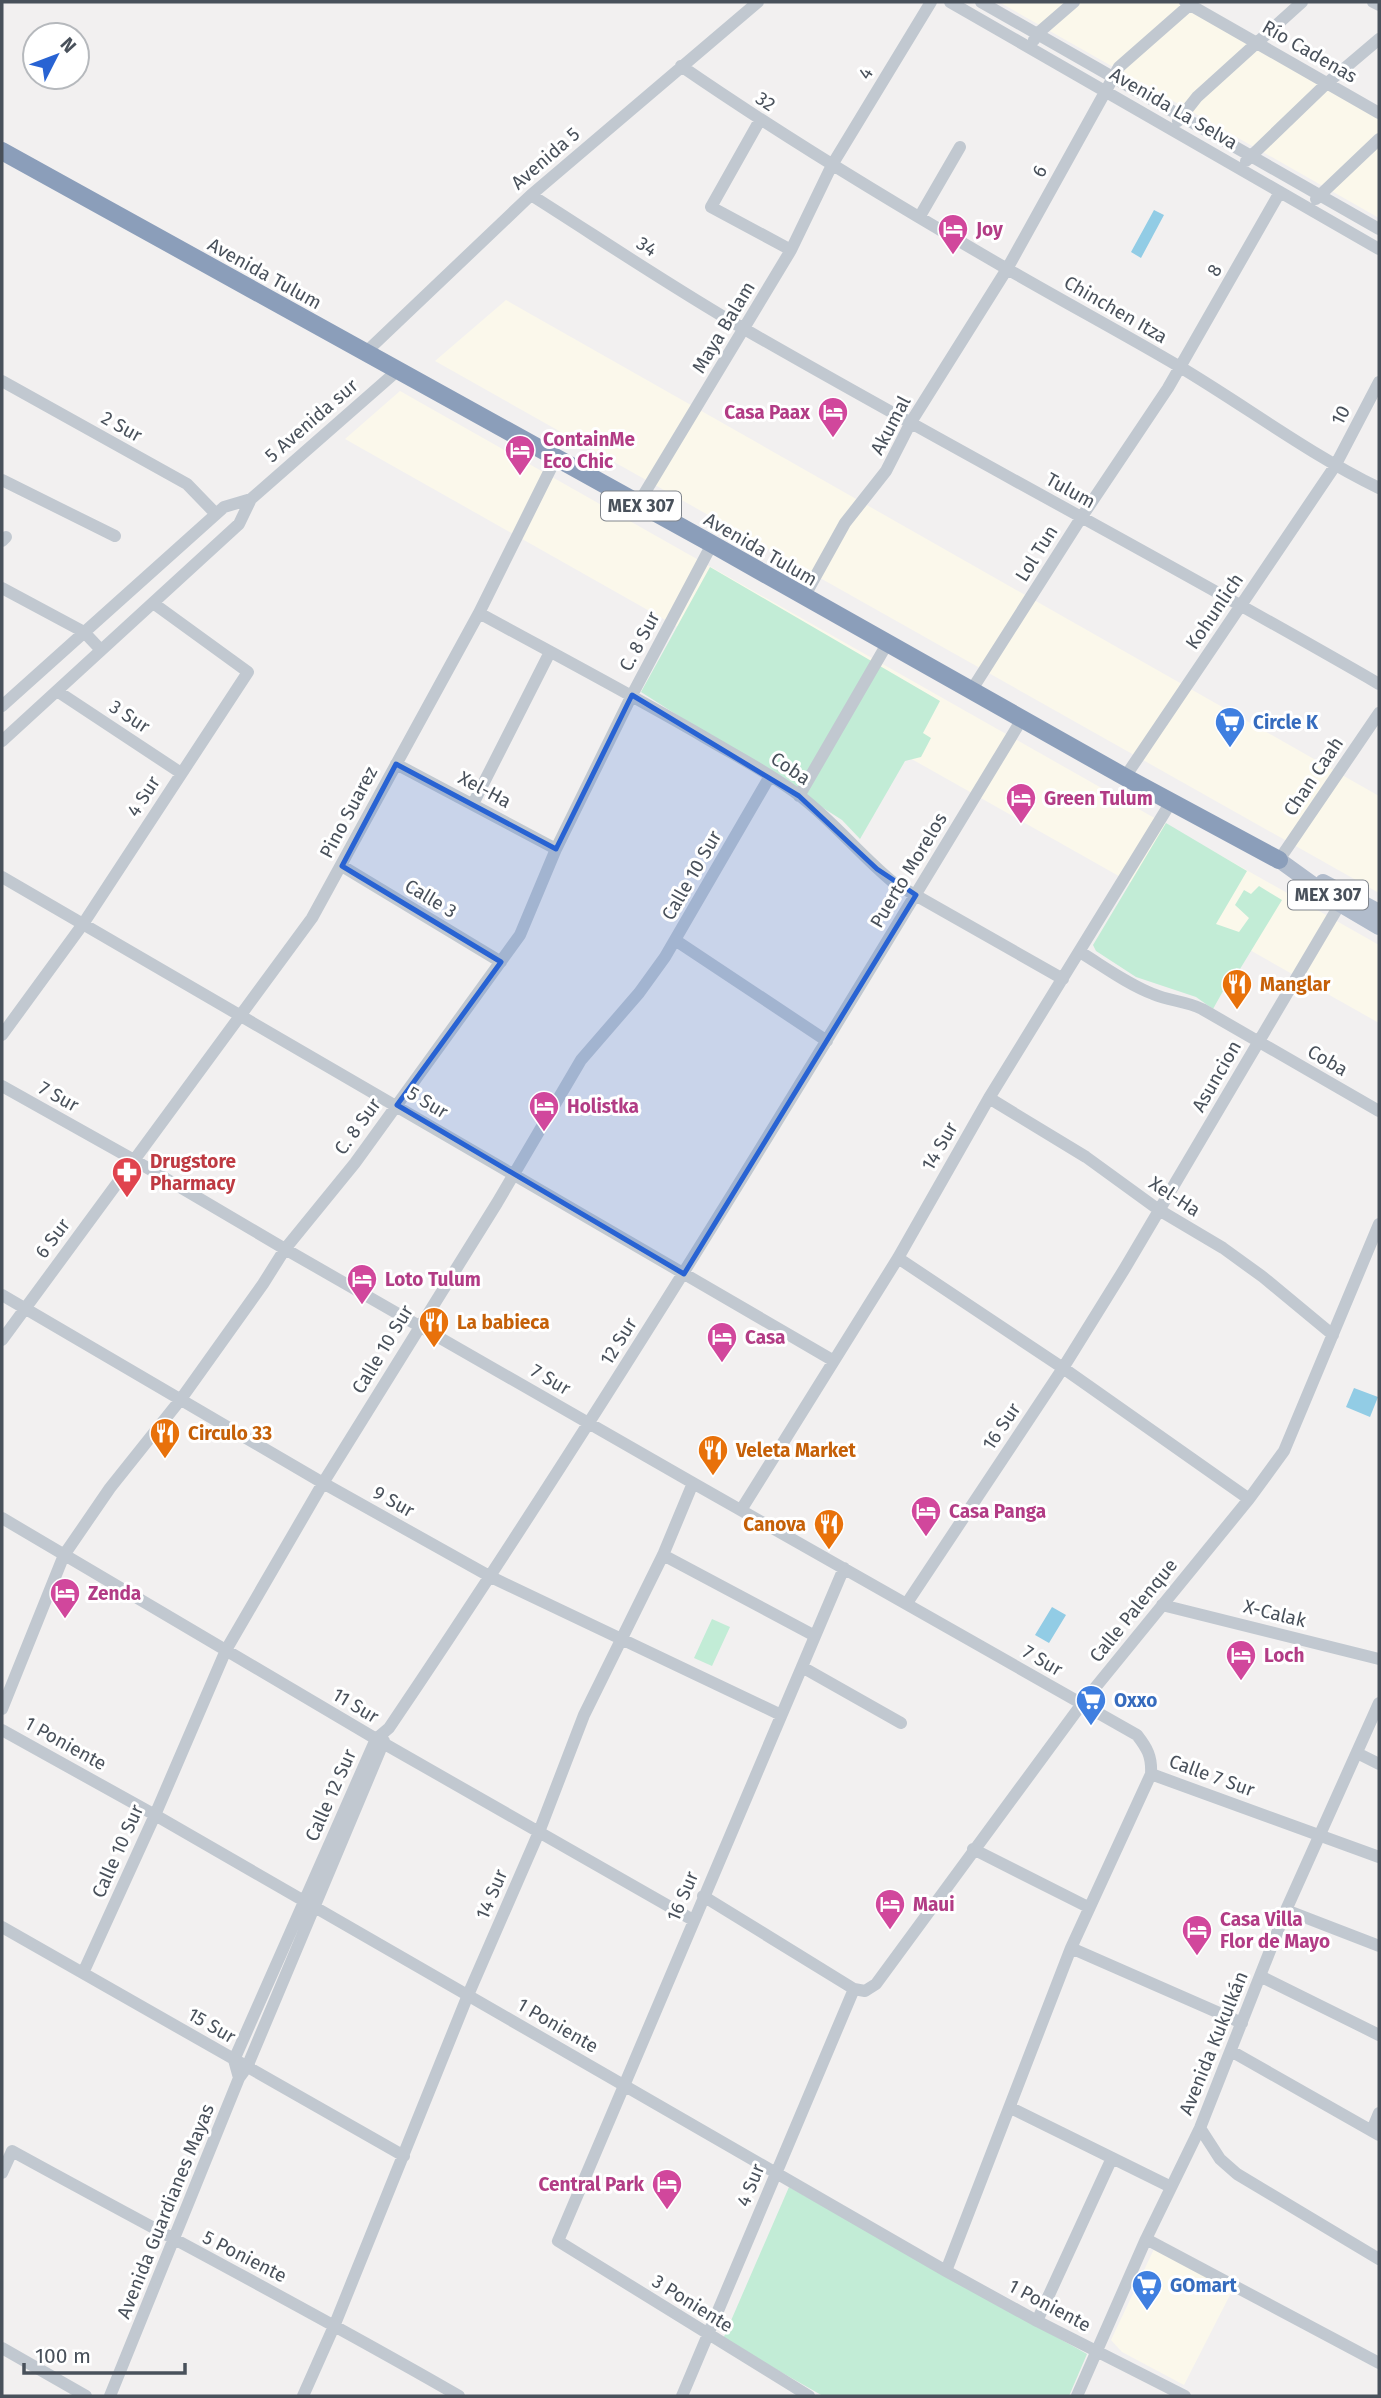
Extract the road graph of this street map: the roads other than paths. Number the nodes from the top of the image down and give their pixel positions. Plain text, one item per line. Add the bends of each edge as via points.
1 (758, 2) edge
2 (931, 2) edge
3 (950, 2) edge
4 (981, 2) edge
5 (1074, 2) edge
6 (1303, 2) edge
7 (1373, 2) edge
8 (1189, 3) edge
9 (964, 5) edge
10 (1379, 5) edge
11 (1037, 34) junction
12 (1379, 38) edge
13 (1259, 43) junction
14 (1029, 47) junction
15 (681, 66) junction
16 (1113, 77) junction
17 (1326, 84) junction
18 (1105, 91) junction
19 (1379, 113) edge
20 (1181, 116) junction
21 (760, 120) junction
22 (1173, 130) junction
23 (1379, 139) edge
24 (960, 147) dead end
25 (2, 152) edge
26 (1250, 155) junction
27 (832, 165) junction
28 (1241, 169) junction
29 (1280, 192) junction
30 (531, 195) junction
31 (1320, 195) junction
32 (1310, 209) junction
33 (920, 216) junction
34 (1379, 229) edge
35 (1379, 248) edge
36 (791, 250) junction
37 (1007, 269) junction
38 (744, 329) junction
39 (365, 353) junction
40 (1181, 368) junction
41 (397, 371) junction
42 (2, 381) edge
43 (1379, 382) edge
44 (911, 422) junction
45 (556, 458) junction
46 (1335, 466) junction
47 (2, 480) edge
48 (1379, 488) edge
49 (251, 499) junction
50 (638, 504) junction
51 (216, 514) junction
52 (1081, 518) junction
53 (116, 536) dead end
54 (712, 544) junction
55 (2, 588) edge
56 (804, 597) junction
57 (153, 603) junction
58 (1242, 605) junction
59 (479, 614) junction
60 (84, 632) junction
61 (887, 644) junction
62 (101, 650) junction
63 (550, 652) junction
64 (1379, 684) edge
65 (57, 691) junction
66 (971, 691) junction
67 (632, 695) junction
68 (2, 706) edge
69 (1379, 713) edge
70 (1022, 719) junction
71 (2, 741) edge
72 (396, 764) junction
73 (181, 773) junction
74 (770, 776) junction
75 (1125, 777) junction
76 (799, 796) junction
77 (1171, 802) junction
78 (473, 804) junction
79 (556, 849) junction
80 (1279, 860) junction
81 (342, 866) junction
82 (2, 877) edge
83 (916, 895) junction
84 (1340, 904) junction
85 (1379, 912) edge
86 (83, 924) junction
87 (1379, 927) edge
88 (675, 940) junction
89 (1080, 952) junction
90 (501, 962) junction
91 (1063, 979) junction
92 (240, 1016) junction
93 (2, 1035) edge
94 (827, 1041) junction
95 (1259, 1041) junction
96 (2, 1086) edge
97 (989, 1098) junction
98 (397, 1105) junction
99 (1379, 1111) edge
100 (134, 1160) junction
101 (513, 1176) junction
102 (1159, 1210) junction
103 (1379, 1224) edge
104 (1376, 1243) edge
105 (285, 1249) junction
106 (898, 1258) junction
107 (1125, 1268) joint
108 (684, 1274) junction
109 (2, 1295) edge
110 (24, 1307) junction
111 (419, 1326) junction
112 (1333, 1335) junction
113 (2, 1340) edge
114 (834, 1361) junction
115 (1063, 1368) junction
116 (181, 1399) junction
117 (589, 1423) junction
118 (323, 1483) junction
119 (693, 1483) junction
120 (1250, 1499) junction
121 (741, 1510) junction
122 (2, 1518) edge
123 (64, 1555) junction
124 (663, 1555) junction
125 (844, 1568) junction
126 (491, 1577) junction
127 (906, 1603) junction
128 (1162, 1605) junction
129 (815, 1636) junction
130 (622, 1637) junction
131 (226, 1650) junction
132 (1379, 1659) edge
133 (802, 1667) junction
134 (1379, 1703) edge
135 (1081, 1705) junction
136 (2, 1709) edge
137 (781, 1715) junction
138 (901, 1723) dead end
139 (389, 1728) joint
140 (2, 1730) edge
141 (380, 1741) junction
142 (1357, 1753) junction
143 (1379, 1764) edge
144 (1151, 1774) junction
145 (155, 1815) junction
146 (539, 1832) junction
147 (1320, 1836) junction
148 (973, 1849) junction
149 (1379, 1857) edge
150 (703, 1896) junction
151 (310, 1904) junction
152 (1088, 1907) junction
153 (1286, 1910) junction
154 (693, 1920) junction
155 (2, 1927) edge
156 (1379, 1946) edge
157 (1071, 1948) junction
158 (288, 1954) junction
159 (83, 1973) junction
160 (1260, 1976) junction
161 (860, 1990) junction
162 (468, 1995) junction
163 (1242, 2023) junction
164 (1379, 2035) edge
165 (1231, 2052) junction
166 (234, 2060) junction
167 (247, 2067) junction
168 (239, 2078) junction
169 (623, 2085) junction
170 (1011, 2108) junction
171 (1379, 2113) edge
172 (1200, 2128) junction
173 (1375, 2133) edge
174 (404, 2156) junction
175 (1112, 2158) junction
176 (776, 2172) junction
177 (2, 2173) edge
178 (1171, 2187) junction
179 (1146, 2239) junction
180 (174, 2241) junction
181 (558, 2241) joint
182 (1379, 2259) edge
183 (946, 2271) junction
184 (1037, 2321) junction
185 (335, 2325) junction
186 (709, 2335) junction
187 (2, 2348) edge
188 (1097, 2351) junction
189 (1379, 2363) edge
190 (86, 2396) edge
191 (110, 2396) edge
192 (303, 2396) edge
193 (459, 2396) edge
194 (682, 2396) edge
195 (809, 2396) edge
196 (1077, 2396) edge
197 (1185, 2396) edge

1 - 15 street, Avenida 5
2 - 27 street, 4
3 - 9 street, Avenida La Selva
4 - 11 street, Avenida La Selva
5 - 11 street
6 - 13 street
7 - 10 street
8 - 13 street, Río Cadenas
8 - 16 street, 6 via 1125,60
9 - 14 street, Avenida La Selva
11 - 14 street
11 - 16 street, Avenida La Selva
12 - 17 street
13 - 17 street, Río Cadenas
13 - 20 street
14 - 18 street, Avenida La Selva
15 - 21 street, 32
15 - 30 street, Avenida 5
16 - 18 street, 6
16 - 20 street, Avenida La Selva
17 - 19 street, Río Cadenas
17 - 26 street
18 - 22 street, Avenida La Selva
18 - 37 street, 6
20 - 22 street
20 - 26 street, Avenida La Selva
21 - 27 street, 32
21 - 36 street via 711,207
22 - 28 street, Avenida La Selva
23 - 31 street
24 - 33 street
25 - 39 highway, Avenida Tulum / MEX 307
26 - 28 street
26 - 31 street, Avenida La Selva
27 - 33 street, Chinchen Itza
27 - 36 street, Maya Balam
28 - 29 street, Avenida La Selva
29 - 32 street, Avenida La Selva
29 - 40 street, 8
30 - 38 street, 34
30 - 39 street, Avenida 5
31 - 32 street
31 - 34 street, Avenida La Selva
32 - 35 street, Avenida La Selva
33 - 37 street, Chinchen Itza
36 - 38 street, Maya Balam
37 - 40 street, Chinchen Itza
37 - 44 street, Akumal
38 - 44 street, Tulum
38 - 50 street, Maya Balam
39 - 41 highway, Avenida Tulum / MEX 307
40 - 46 street, Chinchen Itza
40 - 52 street, Lol Tun
41 - 45 highway, Avenida Tulum / MEX 307
41 - 49 street, 5 Avenida sur
42 - 51 street, 2 Sur via 187,484
43 - 46 street, 10
44 - 52 street, Tulum
44 - 56 street, Akumal via 886,471 845,523
45 - 50 highway, Avenida Tulum / MEX 307
45 - 59 street, Pino Suarez
46 - 48 street, Chinchen Itza
46 - 58 street, Kohunlich
47 - 53 street
49 - 51 street
49 - 57 street via 240,524
50 - 54 highway, Avenida Tulum / MEX 307
51 - 60 street
52 - 58 street, Tulum
52 - 66 street, Lol Tun
54 - 56 highway, Avenida Tulum / MEX 307
54 - 67 street, C. 8 Sur
55 - 60 street
56 - 61 highway, Avenida Tulum / MEX 307
57 - 62 street
57 - 73 street, 4 Sur via 248,672
58 - 64 street, Tulum
58 - 75 street, Kohunlich
59 - 63 street, Coba
59 - 72 street, Pino Suarez
60 - 62 street
60 - 68 street
61 - 66 highway, Avenida Tulum / MEX 307
61 - 76 street
62 - 65 street
63 - 67 street, Coba
63 - 78 street
65 - 71 street
65 - 73 street, 3 Sur
66 - 70 highway, Avenida Tulum / MEX 307
67 - 74 street, Coba
67 - 79 street, C. 8 Sur
69 - 80 street, Chan Caah
70 - 75 highway, Avenida Tulum / MEX 307
70 - 83 street, Puerto Morelos
72 - 78 street, Xel-Ha
72 - 81 street, Pino Suarez
73 - 86 street, 4 Sur
74 - 76 street, Coba
74 - 88 street, Calle 10 Sur
75 - 77 highway, Avenida Tulum / MEX 307
76 - 83 street, Coba via 877,869
77 - 80 highway, Avenida Tulum / MEX 307
77 - 89 street, 14 Sur
78 - 79 street, Xel-Ha
79 - 90 street, C. 8 Sur via 520,935
80 - 84 main road, Avenida Tulum / MEX 307
80 - 85 main road, Avenida Tulum / MEX 307
81 - 90 street, Calle 3
81 - 92 street, Pino Suarez via 312,918
82 - 86 street, 5 Sur
83 - 91 street, Coba
83 - 94 street, Puerto Morelos
84 - 87 main road, Avenida Tulum / MEX 307
84 - 95 street, Asuncion
86 - 92 street, 5 Sur
86 - 93 street, 4 Sur
88 - 94 street
88 - 101 street, Calle 10 Sur via 639,993 581,1060
89 - 91 street, 14 Sur
89 - 95 street, Coba via 1141,989 1190,1003
90 - 98 street, C. 8 Sur
91 - 97 street, 14 Sur
92 - 98 street, 5 Sur
92 - 100 street, Pino Suarez
94 - 108 street, 12 Sur
95 - 99 street, Coba
95 - 102 street, Asuncion
96 - 100 street, 7 Sur
97 - 102 street, Xel-Ha via 1086,1157
97 - 106 street, 14 Sur
98 - 101 street, 5 Sur
98 - 105 street, C. 8 Sur
100 - 105 street, 7 Sur
100 - 110 street, 6 Sur
101 - 108 street, 5 Sur
101 - 111 street, Calle 10 Sur
102 - 107 street, Asuncion
102 - 112 street, Xel-Ha via 1244,1262
103 - 104 street, Calle Palenque
104 - 112 street, Calle Palenque
105 - 111 street, 7 Sur
105 - 116 street, C. 8 Sur
106 - 114 street, 14 Sur
106 - 115 street
107 - 115 street, 16 Sur
108 - 114 street, 5 Sur
108 - 117 street, 12 Sur
109 - 110 street, 9 Sur
110 - 113 street, 6 Sur
110 - 116 street, 9 Sur
111 - 117 street, 7 Sur
111 - 118 street, Calle 10 Sur
112 - 120 street, Calle Palenque via 1284,1451
114 - 121 street, 14 Sur
115 - 120 street
115 - 127 street, 16 Sur
116 - 118 street, 9 Sur
116 - 123 street, C. 8 Sur
117 - 119 street, 7 Sur
117 - 126 street, 12 Sur
118 - 126 street, 9 Sur
118 - 131 street, Calle 10 Sur
119 - 121 street, 7 Sur
119 - 124 street, 14 Sur
120 - 128 street, Calle Palenque
121 - 125 street, 7 Sur
122 - 123 street, 11 Sur
123 - 131 street, 11 Sur
123 - 136 street, C. 8 Sur
124 - 129 street
124 - 130 street, 14 Sur
125 - 127 street, 7 Sur
125 - 129 street, 16 Sur
126 - 130 street, 9 Sur
126 - 139 street, 12 Sur
127 - 135 street, 7 Sur
128 - 132 street, X-Calak
128 - 135 street, Calle Palenque
129 - 133 street, 16 Sur
130 - 137 street, 9 Sur
130 - 146 street, 14 Sur via 584,1716
131 - 141 street, 11 Sur
131 - 145 street, Calle 10 Sur
133 - 137 street, 16 Sur
133 - 138 street
134 - 142 street, Avenida Kukulkán
135 - 144 street, Calle 7 Sur via 1137,1735 1148,1749
135 - 148 street, Calle Palenque
137 - 150 street, 16 Sur
139 - 141 street, Calle 12 Sur
140 - 145 street, 1 Poniente
141 - 146 street, 11 Sur
141 - 151 street, Calle 12 Sur
142 - 143 street
142 - 147 street, Avenida Kukulkán
144 - 147 street, Calle 7 Sur
144 - 152 street
145 - 151 street, 1 Poniente
145 - 159 street, Calle 10 Sur
146 - 154 street, 11 Sur
146 - 162 street, 14 Sur
147 - 149 street, Calle 7 Sur
147 - 153 street, Avenida Kukulkán
148 - 152 street
148 - 161 street, Calle Palenque via 876,1984
150 - 154 street, 16 Sur
150 - 161 street
151 - 158 street, Calle 12 Sur
151 - 162 street, 1 Poniente
152 - 157 street
153 - 156 street
153 - 160 street, Avenida Kukulkán
154 - 169 street, 16 Sur
155 - 159 street, 15 Sur
157 - 163 street
157 - 170 street
158 - 166 street, Calle 12 Sur
158 - 167 street, Calle 12 Sur
159 - 166 street, 15 Sur
160 - 163 street, Avenida Kukulkán
160 - 164 street
161 - 176 street, 4 Sur
162 - 169 street, 1 Poniente
162 - 174 street, 14 Sur
163 - 165 street, Avenida Kukulkán
165 - 172 street, Avenida Kukulkán
165 - 173 street
166 - 167 street, 15 Sur
166 - 168 street
167 - 168 street, Calle 12 Sur
167 - 174 street, 15 Sur
168 - 180 street, Avenida Guardianes Mayas
169 - 176 street, 1 Poniente
169 - 181 street, 16 Sur
170 - 175 street
170 - 183 street
171 - 173 street
172 - 178 street, Avenida Kukulkán
172 - 182 street via 1220,2160 1237,2174
174 - 185 street, 14 Sur
175 - 178 street
175 - 184 street
176 - 183 street, 1 Poniente
176 - 186 street, 4 Sur
177 - 180 street, 5 Poniente via 12,2151
178 - 179 street, Avenida Kukulkán
179 - 188 street, Avenida Kukulkán
179 - 189 street
180 - 185 street, 5 Poniente
180 - 191 street, Avenida Guardianes Mayas
181 - 186 street, 3 Poniente
183 - 184 street, 1 Poniente
184 - 188 street, 1 Poniente
185 - 192 street, 14 Sur
185 - 193 street, 5 Poniente
186 - 194 street, 4 Sur
186 - 195 street, 3 Poniente
187 - 190 street
188 - 196 street, Avenida Kukulkán
188 - 197 street, 1 Poniente

